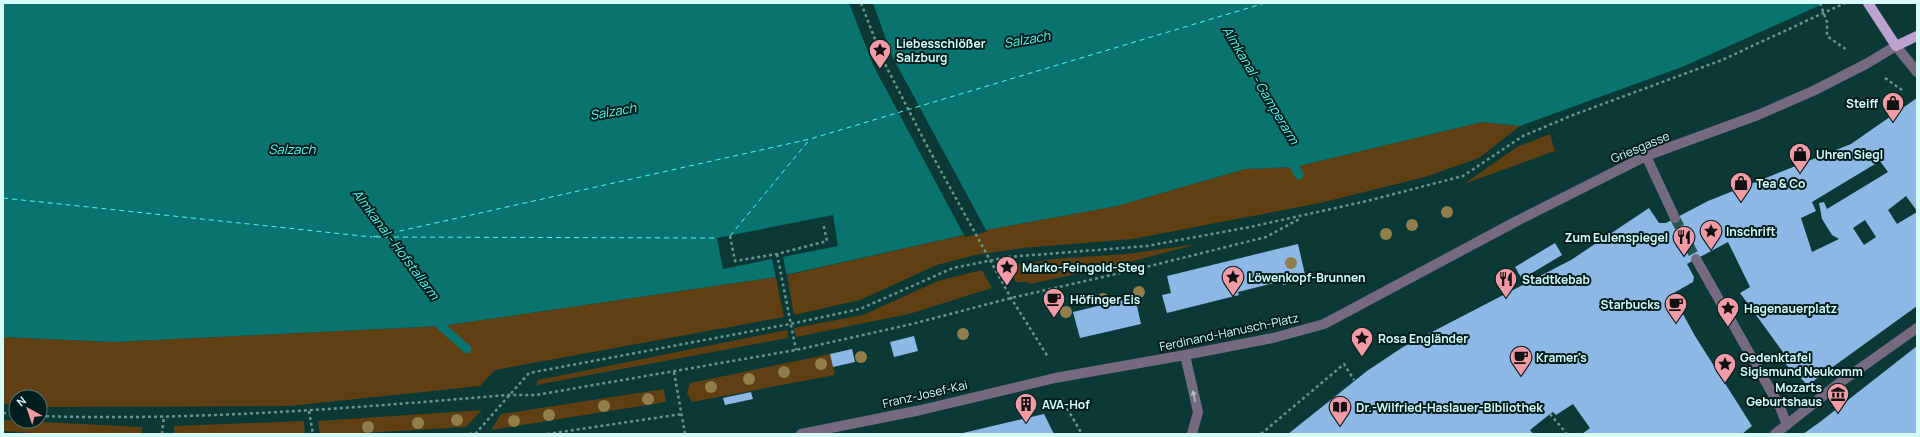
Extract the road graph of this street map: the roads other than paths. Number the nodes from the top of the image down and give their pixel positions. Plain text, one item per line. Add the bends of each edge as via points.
1 (1868, 3) edge
2 (1917, 36) edge
3 (1896, 46) junction
4 (1917, 72) edge
5 (1646, 156) junction
6 (1675, 218) tunnel mouth
7 (1696, 259) tunnel mouth
8 (1399, 285) joint
9 (1917, 328) edge
10 (1185, 355) junction
11 (1055, 378) joint
12 (1787, 425) junction
13 (801, 434) edge
14 (1192, 434) edge
15 (1775, 434) edge

1 - 3 main road
2 - 3 main road
3 - 4 street
3 - 5 street, Griesgasse via 1813,91 1758,116
5 - 6 street
5 - 8 street, Griesgasse via 1515,222
7 - 12 street via 1780,407
8 - 10 street, Ferdinand-Hanusch-Platz via 1324,324 1273,338
9 - 12 street via 1838,384
10 - 11 street, Ferdinand-Hanusch-Platz
14 -> 10 street via 1198,412
11 - 13 street, Franz-Josef-Kai via 921,410
12 - 15 street

